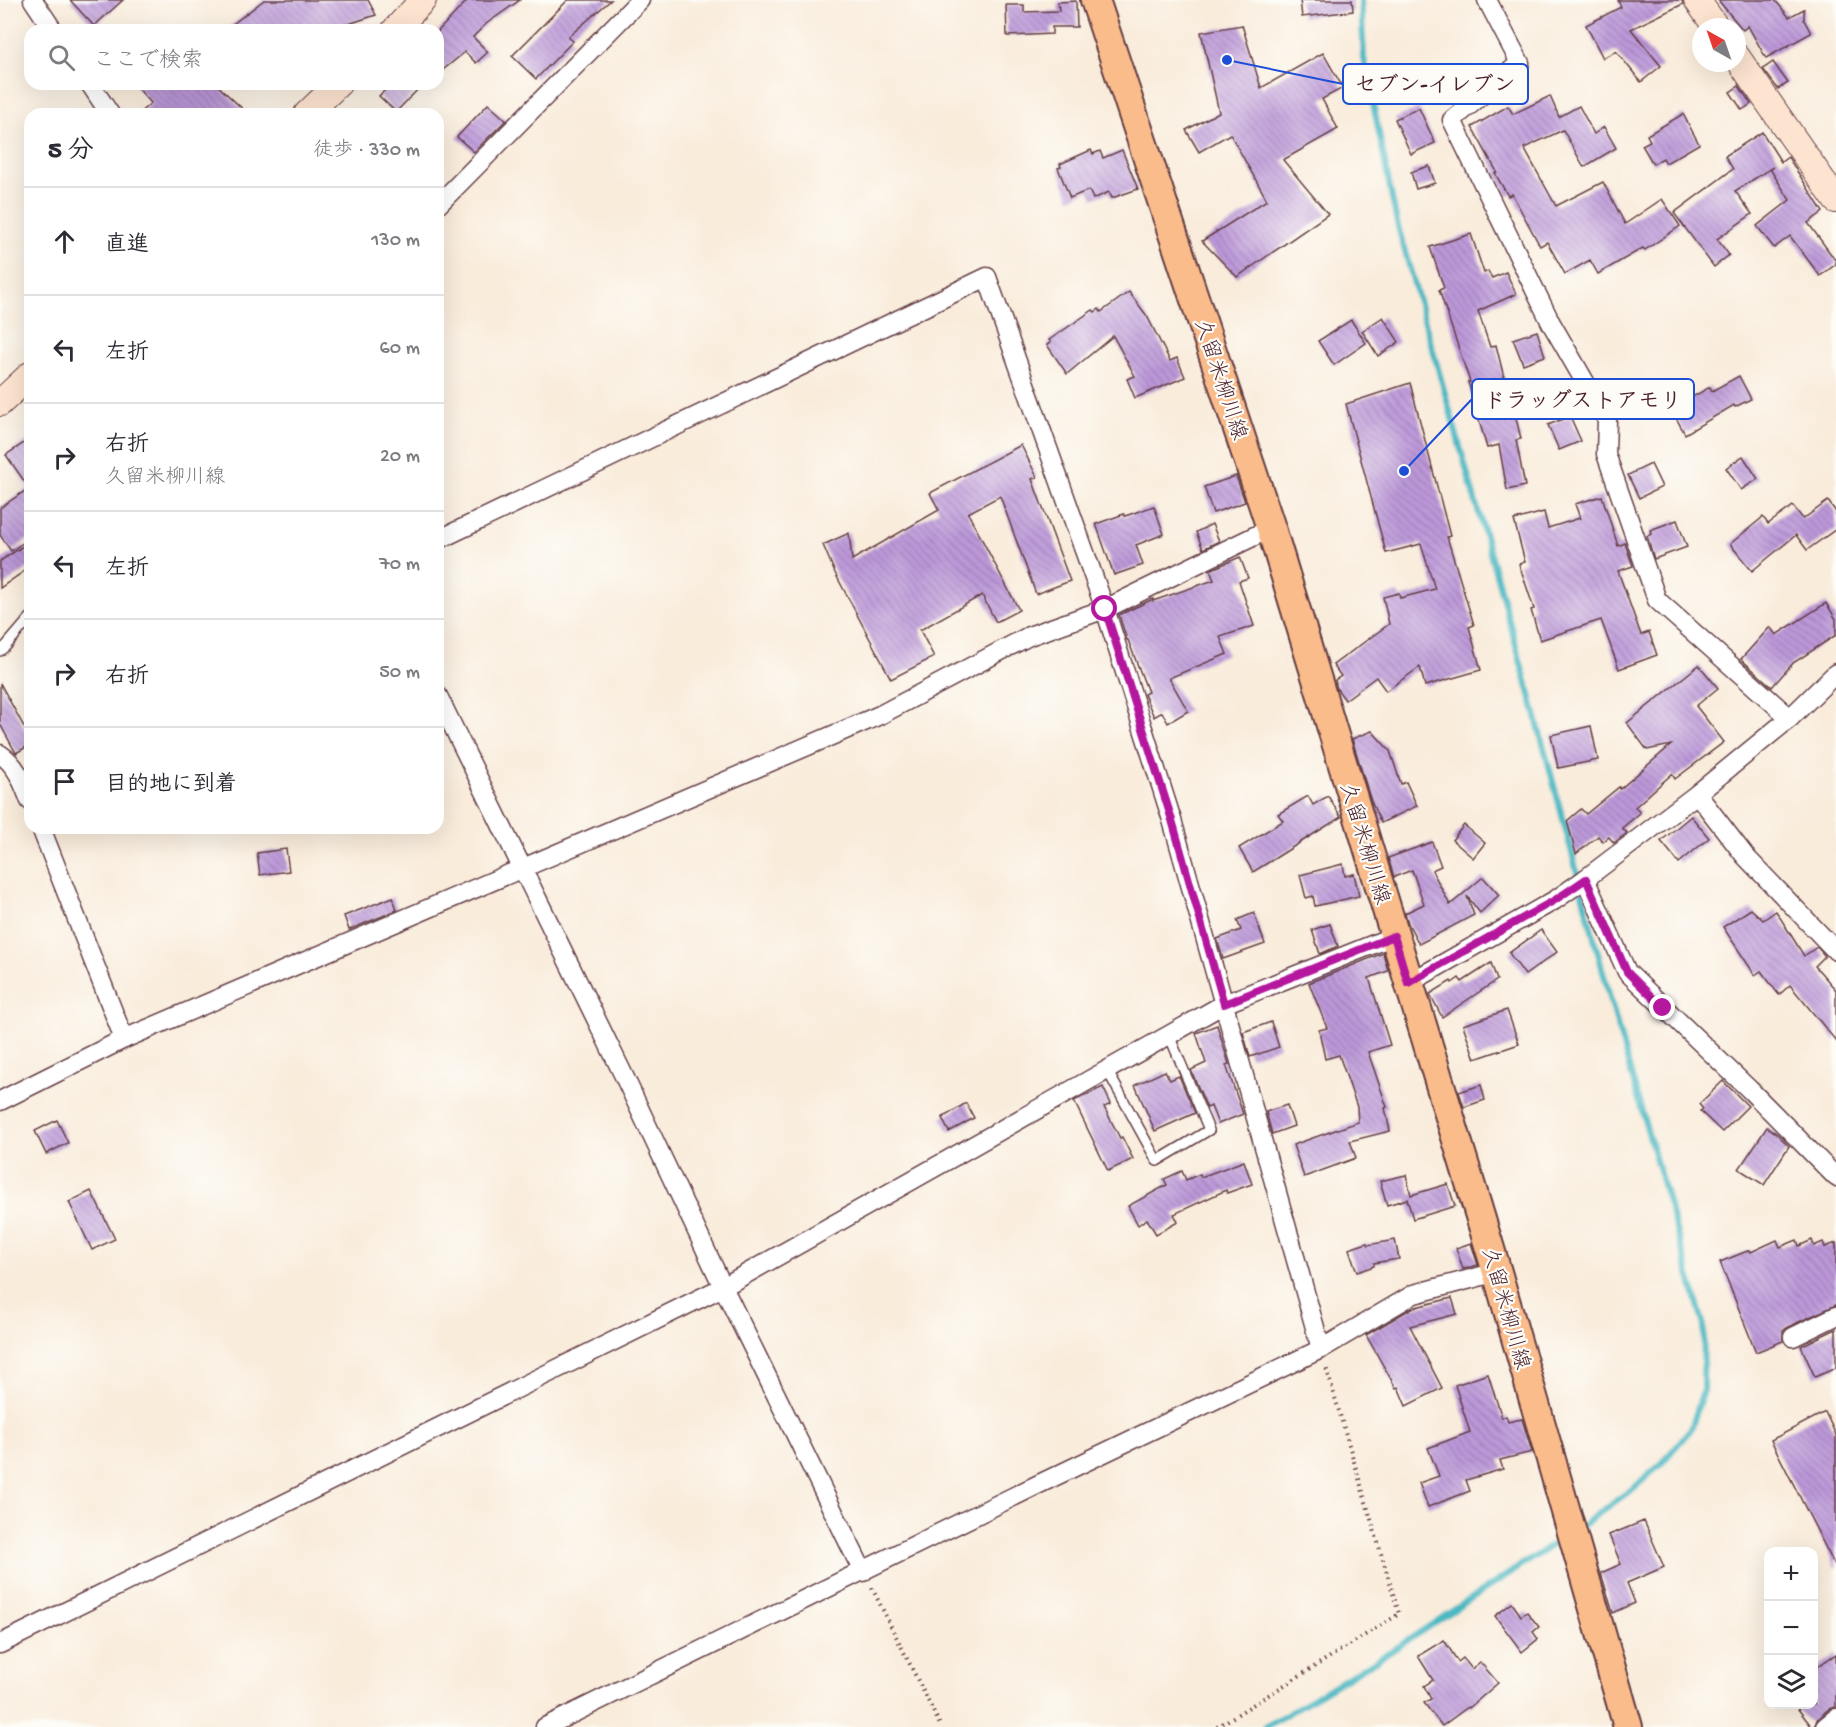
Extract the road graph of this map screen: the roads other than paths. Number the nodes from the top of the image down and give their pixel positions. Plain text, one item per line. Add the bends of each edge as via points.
1 (33, 0) edge
2 (423, 0) edge
3 (640, 0) edge
4 (1095, 0) edge
5 (1487, 0) edge
6 (1697, 0) edge
7 (1710, 18) edge
8 (49, 24) edge
9 (401, 24) edge
10 (1746, 70) edge
11 (94, 90) edge
12 (332, 90) edge
13 (106, 108) edge
14 (313, 108) edge
15 (444, 198) edge
16 (1836, 200) edge
17 (24, 381) edge
18 (0, 404) edge
19 (1271, 528) junction
20 (444, 537) edge
21 (1105, 609) junction
22 (24, 625) edge
23 (0, 651) edge
24 (1836, 673) edge
25 (444, 708) edge
26 (1790, 718) junction
27 (0, 754) edge
28 (24, 786) edge
29 (1697, 794) junction
30 (43, 834) edge
31 (522, 869) junction
32 (1586, 879) junction
33 (1394, 936) junction
34 (1836, 951) edge
35 (1408, 983) junction
36 (1224, 1004) junction
37 (1169, 1035) junction
38 (124, 1039) junction
39 (1107, 1070) junction
40 (0, 1101) edge
41 (1836, 1177) edge
42 (1497, 1272) junction
43 (723, 1287) junction
44 (1836, 1316) edge
45 (1793, 1337) dead end
46 (1321, 1349) junction
47 (863, 1572) junction
48 (0, 1644) edge
49 (1836, 1718) edge
50 (545, 1727) edge
51 (1628, 1727) edge
52 (1825, 1727) edge

1 - 8 street
2 - 9 main road
3 - 15 street
4 - 19 main road, 久留米柳川線
5 - 26 street via 1520,63 1452,120 1551,323 1606,420 1606,454 1657,600
6 - 7 main road
10 - 16 main road
11 - 13 street
12 - 14 main road
17 - 18 main road
19 - 21 street
19 - 33 main road, 久留米柳川線
20 - 21 street via 987,277
21 - 31 street via 1029,636 879,715
21 - 36 street via 1172,820
22 - 23 lane
24 - 26 street
25 - 31 street
26 - 29 street
27 - 28 street via 19,773
29 - 32 street
29 - 34 street via 1745,856
30 - 38 street
31 - 38 street
31 - 43 street
32 - 35 street
32 - 41 street via 1627,972
33 - 35 main road, 久留米柳川線
33 - 36 street
35 - 42 main road, 久留米柳川線
36 - 37 street
36 - 46 street
37 - 39 street
37 - 39 lane via 1209,1130 1157,1161
38 - 40 street
39 - 43 street
42 - 46 street via 1414,1294
42 - 51 main road, 久留米柳川線
43 - 47 street
43 - 48 street
44 - 45 street
46 - 47 street
47 - 50 street
49 - 52 street

